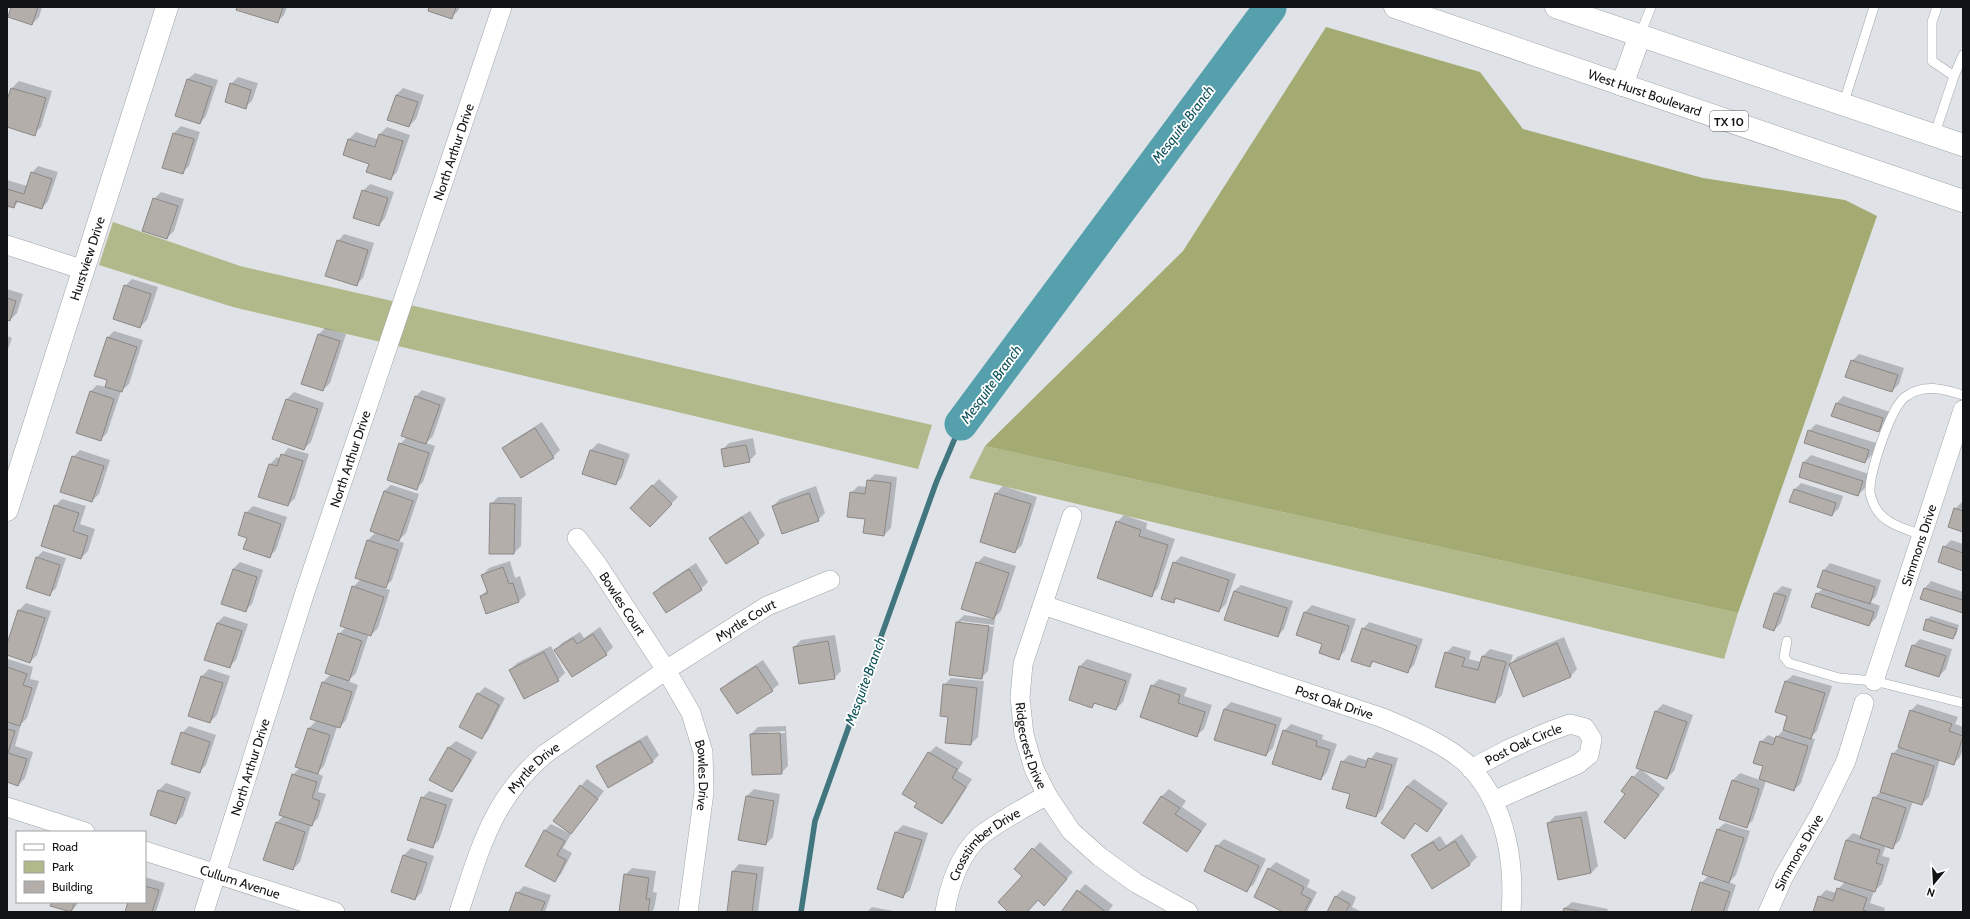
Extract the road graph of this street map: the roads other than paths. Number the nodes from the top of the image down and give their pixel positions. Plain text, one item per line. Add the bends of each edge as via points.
1 (167, 7) edge
2 (502, 7) edge
3 (1395, 7) edge
4 (1556, 7) edge
5 (1651, 7) edge
6 (1874, 7) edge
7 (1933, 8) edge
8 (1640, 35) junction
9 (1963, 55) edge
10 (1954, 76) junction
11 (1622, 85) junction
12 (1843, 105) junction
13 (1934, 136) junction
14 (1963, 145) edge
15 (1963, 201) edge
16 (7, 245) edge
17 (84, 270) junction
18 (1963, 395) edge
19 (1963, 410) edge
20 (7, 510) edge
21 (1072, 516) dead end
22 (1921, 535) junction
23 (577, 538) dead end
24 (830, 580) dead end
25 (1043, 605) junction
26 (1786, 641) dead end
27 (666, 670) junction
28 (1874, 680) junction
29 (1963, 702) edge
30 (1864, 703) dead end
31 (1471, 769) junction
32 (1047, 795) junction
33 (1493, 801) junction
34 (7, 807) edge
35 (82, 831) edge
36 (146, 851) edge
37 (216, 874) junction
38 (204, 912) edge
39 (335, 912) edge
40 (459, 912) edge
41 (688, 912) edge
42 (945, 912) edge
43 (1188, 912) edge
44 (1510, 912) edge
45 (1768, 912) edge

1 - 17 main road, Hurstview Drive
2 - 37 street, North Arthur Drive via 306,589
3 - 11 main road, West Hurst Boulevard / TX 10
4 - 8 main road
5 - 8 lane
6 - 12 lane
7 - 10 lane via 1932,61
8 - 11 main road
8 - 12 main road
9 - 10 lane
10 - 13 lane
11 - 15 main road, West Hurst Boulevard / TX 10
12 - 13 main road
13 - 14 main road
16 - 17 street
17 - 20 main road, Hurstview Drive
18 - 22 lane via 1940,388 1921,389 1904,397 1892,418 1875,460 1870,494 1877,510 1893,525
19 - 22 street, Simmons Drive
21 - 25 street, Ridgecrest Drive
22 - 28 street, Simmons Drive
23 - 27 street, Bowles Court via 597,564
24 - 27 street, Myrtle Court via 766,606
25 - 31 street, Post Oak Drive via 1383,718 1429,738
25 - 32 street, Ridgecrest Drive via 1023,664 1020,697 1024,735 1034,769
26 - 28 lane via 1784,657 1789,663 1839,678
27 - 40 street, Myrtle Drive via 528,768 497,810 482,844
27 - 41 street, Bowles Drive via 691,713 704,752 704,792
28 - 29 lane
30 - 45 street, Simmons Drive via 1846,761 1820,814 1784,876
31 - 33 street, Post Oak Drive
31 - 33 street, Post Oak Circle via 1509,749 1570,724 1585,728 1592,739 1589,755 1578,764
32 - 42 street, Crosstimber Drive via 983,834 966,854 955,876
32 - 43 street, Ridgecrest Drive via 1071,831 1100,857 1136,883
33 - 44 street, Post Oak Drive via 1511,858
34 - 35 street
36 - 37 street, Cullum Avenue
37 - 38 street, North Arthur Drive
37 - 39 street, Cullum Avenue

